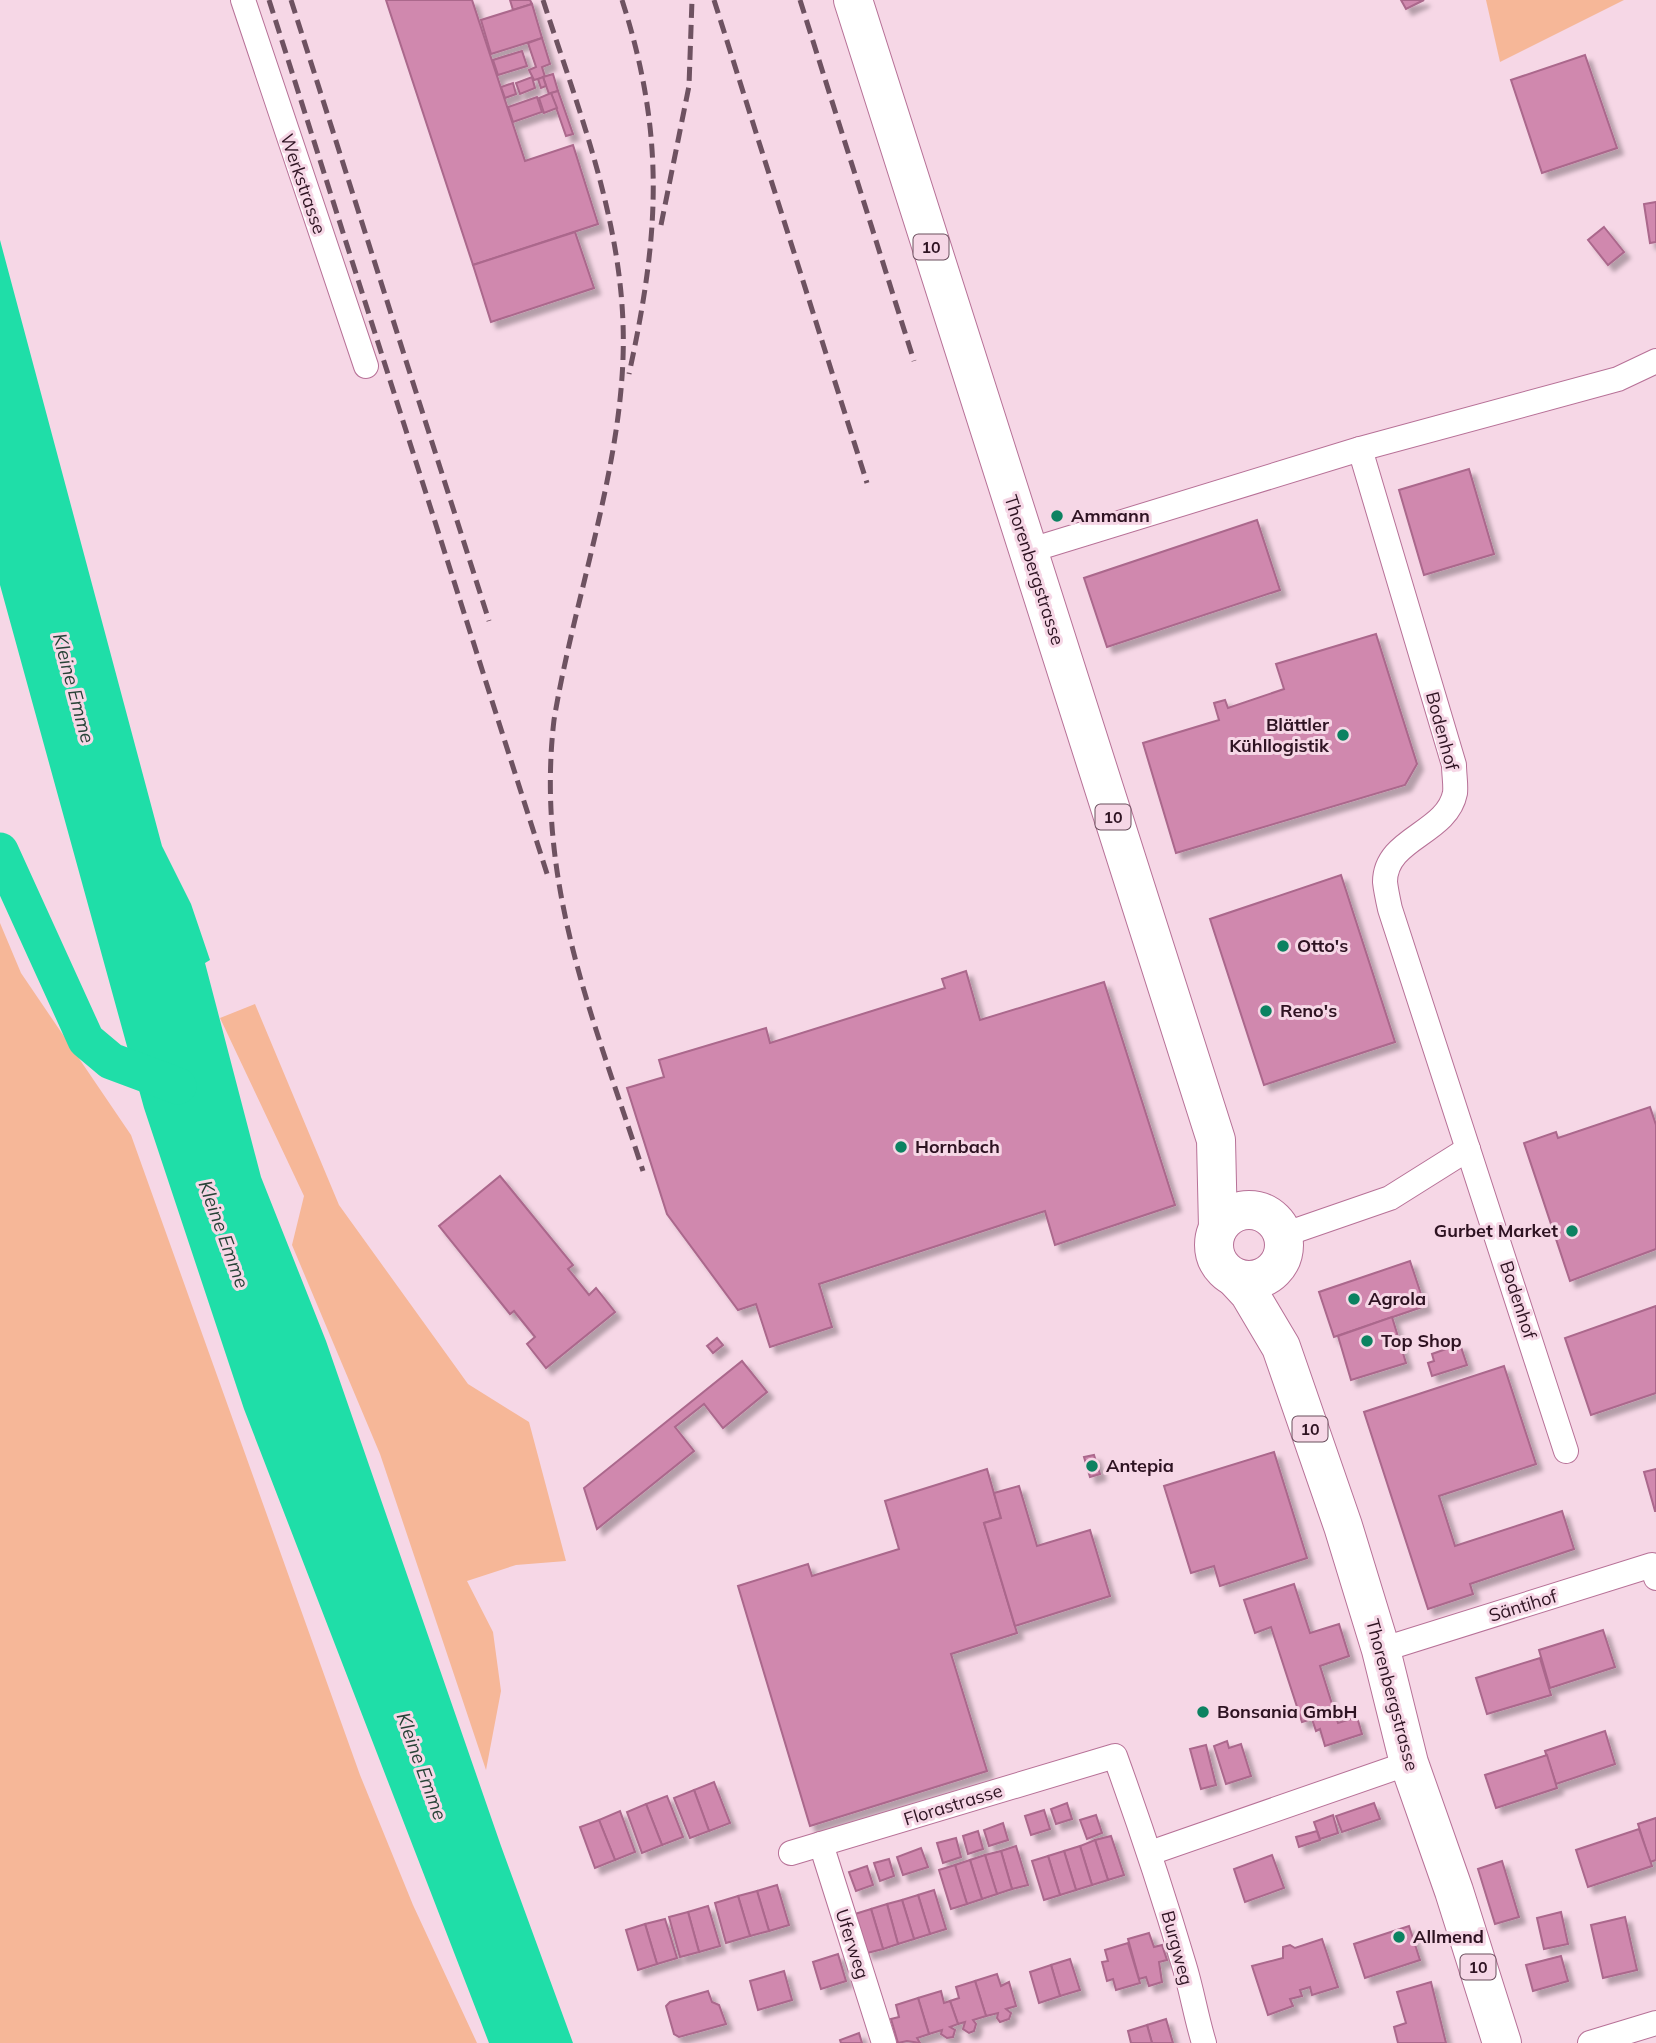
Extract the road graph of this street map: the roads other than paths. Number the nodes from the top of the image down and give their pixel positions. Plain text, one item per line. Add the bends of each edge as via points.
1 (243, 0) edge
2 (853, 0) edge
3 (1656, 361) edge
4 (366, 366) dead end
5 (1360, 449) junction
6 (1028, 551) junction
7 (1216, 1140) junction
8 (1468, 1149) junction
9 (1218, 1227) junction
10 (1275, 1238) junction
11 (1235, 1278) junction
12 (1281, 1347) junction
13 (1566, 1451) dead end
14 (1656, 1578) edge
15 (1381, 1650) junction
16 (1409, 1763) junction
17 (821, 1844) junction
18 (791, 1853) dead end
19 (1150, 1853) junction
20 (1656, 2022) edge
21 (884, 2043) edge
22 (1204, 2043) edge
23 (1502, 2043) edge
24 (1590, 2043) edge

1 - 4 street, Werkstrasse
2 - 6 main road, Thorenbergstrasse / 10
3 - 5 street via 1618,379
5 - 6 street
5 - 8 street, Bodenhof via 1454,765 1455,794 1448,807 1432,828 1403,846 1385,880 1390,909
6 - 7 main road, Thorenbergstrasse / 10
7 - 9 main road, Thorenbergstrasse / 10
7 - 10 main road, Thorenbergstrasse / 10
8 - 10 street via 1390,1198
8 - 13 street, Bodenhof
9 - 10 main road via 1239,1211
9 - 11 main road, 10 via 1217,1260
10 - 11 main road via 1262,1278
10 - 12 main road, Thorenbergstrasse / 10
11 - 12 main road, Thorenbergstrasse / 10
12 - 15 main road, Thorenbergstrasse / 10
14 - 15 street, Säntihof via 1652,1565
15 - 16 main road, Thorenbergstrasse / 10
16 - 19 street
16 - 23 main road, Thorenbergstrasse / 10
17 - 18 street, Florastrasse
17 - 19 street, Florastrasse via 1115,1756
17 - 21 street, Uferweg
19 - 22 street, Burgweg
20 - 24 street

